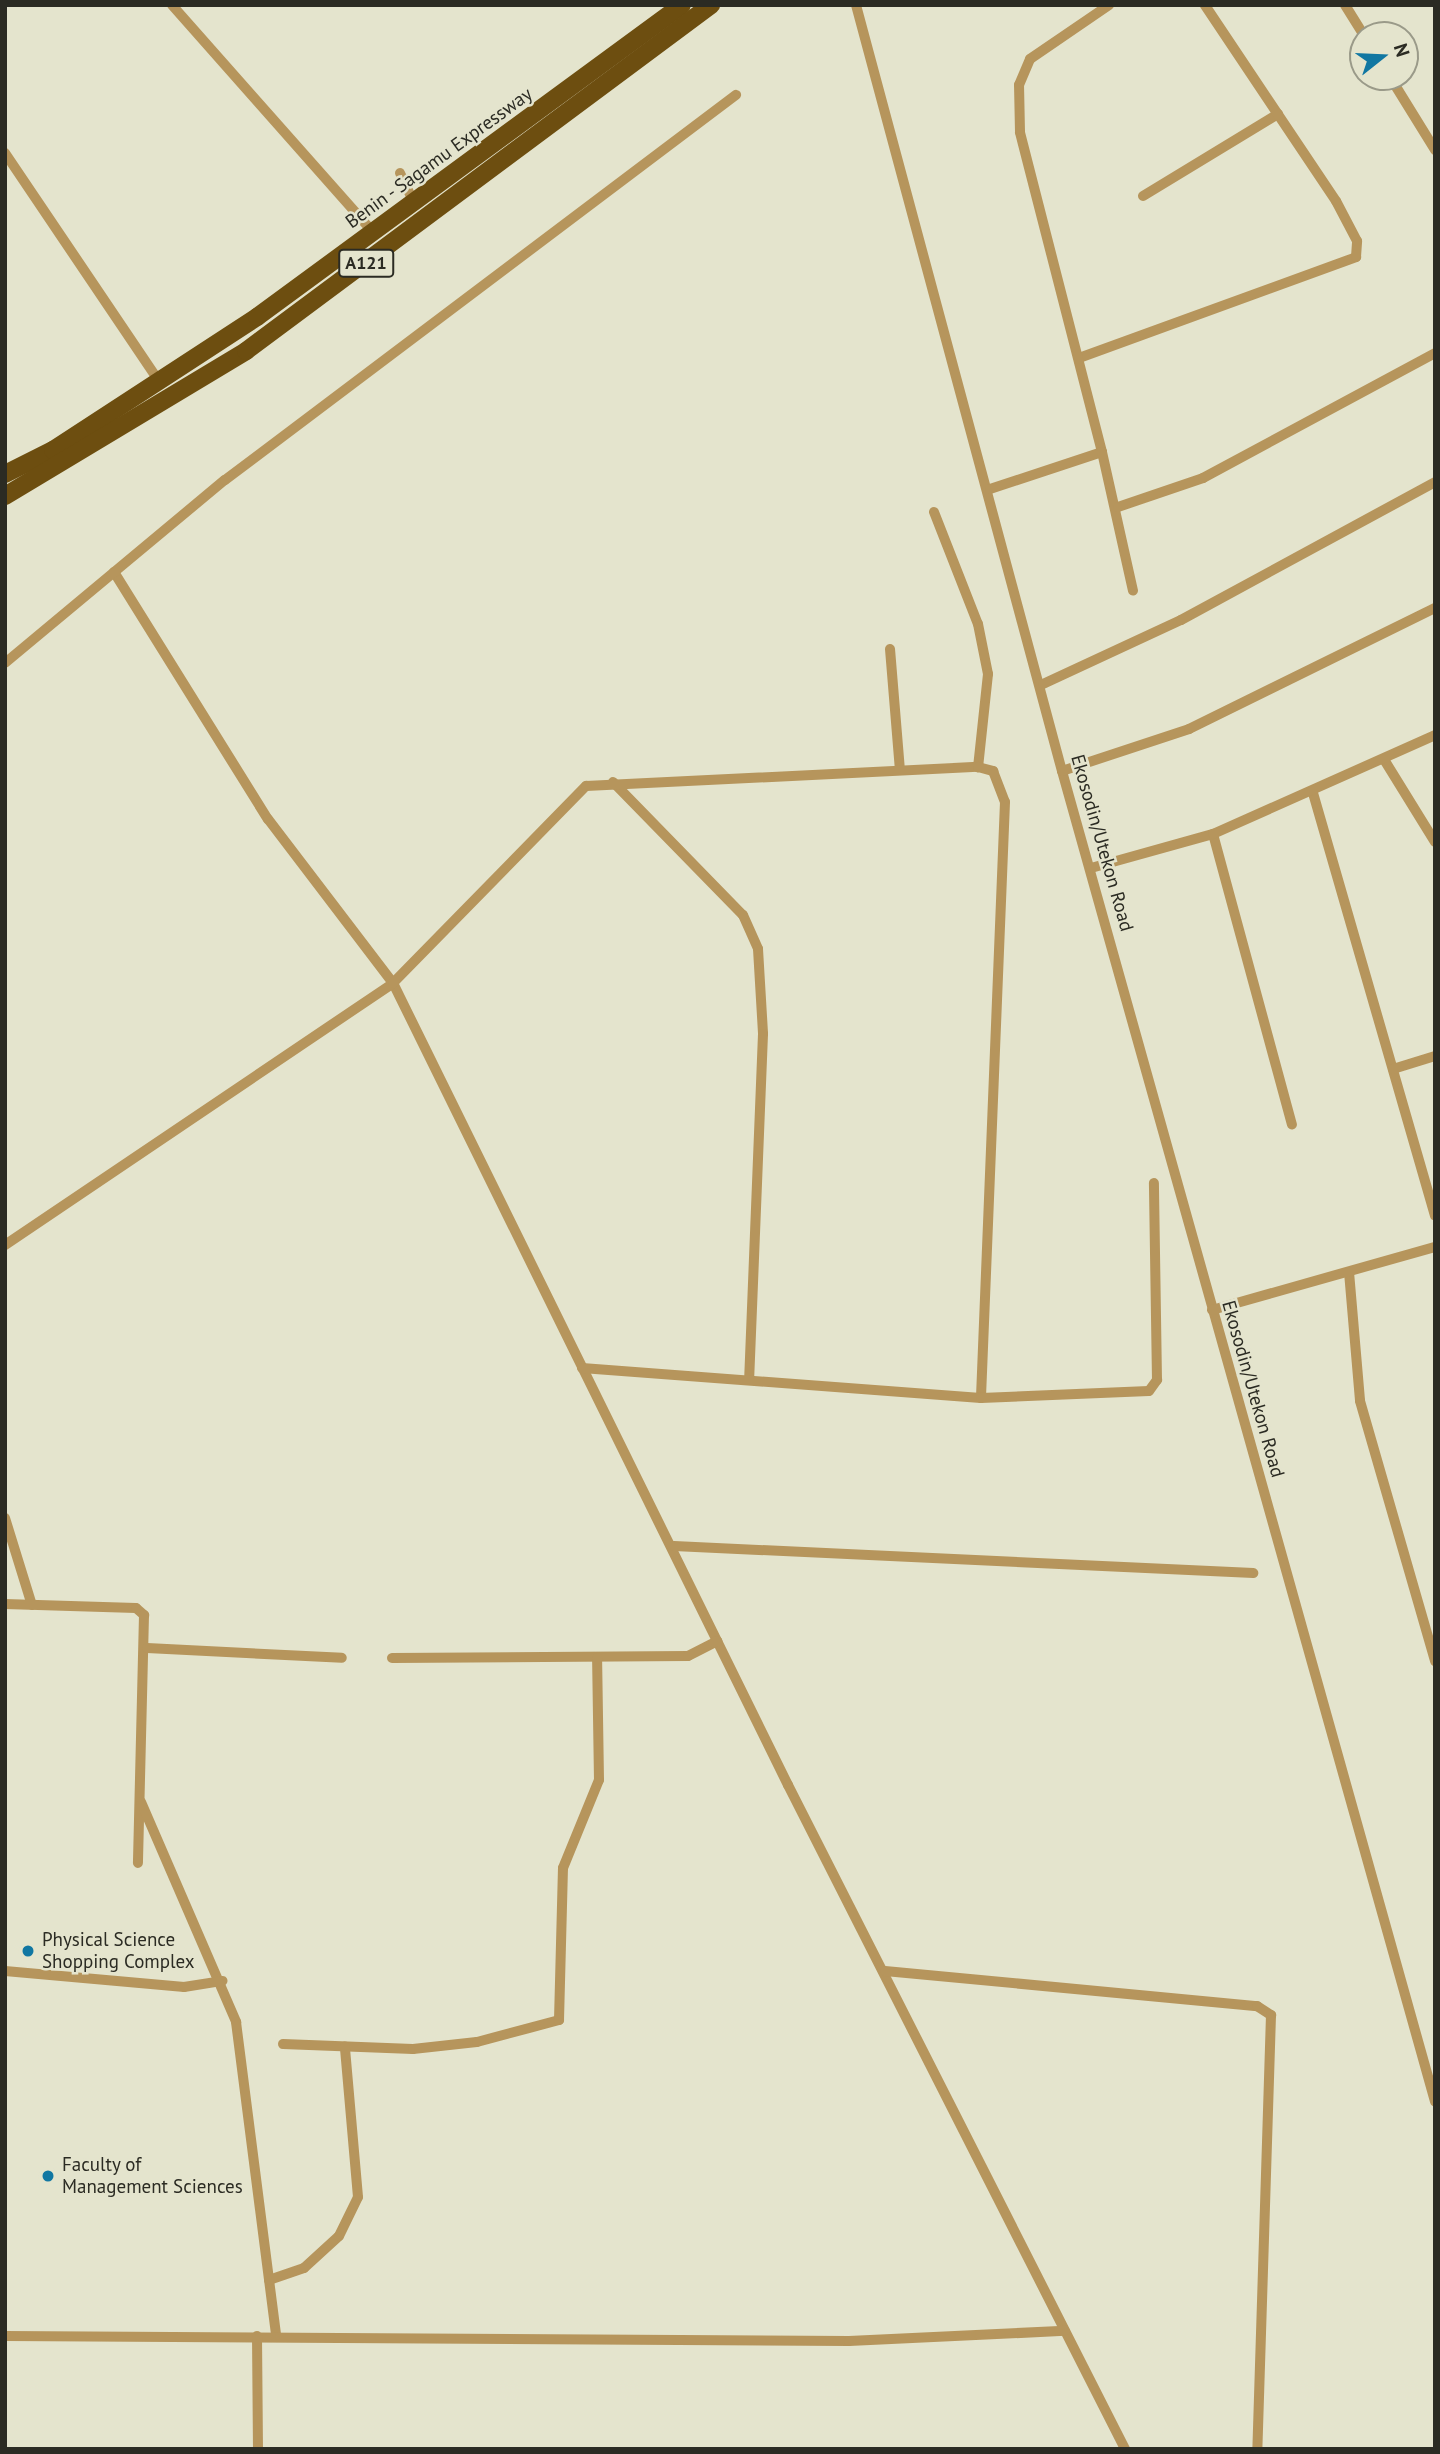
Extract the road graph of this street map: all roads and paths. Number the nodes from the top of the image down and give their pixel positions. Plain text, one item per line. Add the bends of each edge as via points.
1 (172, 5) edge
2 (682, 5) edge
3 (711, 5) edge
4 (856, 5) edge
5 (1109, 5) edge
6 (1205, 5) edge
7 (1345, 5) edge
8 (1355, 21) edge
9 (1400, 91) edge
10 (736, 95) dead end
11 (1278, 114) junction
12 (1431, 133) edge
13 (1435, 150) edge
14 (5, 153) edge
15 (400, 173) dead end
16 (1143, 196) dead end
17 (414, 203) junction
18 (374, 233) junction
19 (1435, 353) edge
20 (203, 354) junction
21 (1079, 358) junction
22 (215, 370) junction
23 (159, 381) junction
24 (1102, 452) junction
25 (5, 474) edge
26 (1435, 482) edge
27 (990, 489) junction
28 (5, 496) edge
29 (1118, 508) junction
30 (934, 512) dead end
31 (114, 572) junction
32 (1133, 591) dead end
33 (1435, 608) edge
34 (890, 649) dead end
35 (5, 663) edge
36 (1043, 684) junction
37 (1435, 735) edge
38 (1385, 761) junction
39 (978, 767) junction
40 (900, 770) junction
41 (1062, 771) junction
42 (613, 782) junction
43 (1313, 793) junction
44 (1213, 834) junction
45 (1435, 842) edge
46 (1091, 868) junction
47 (393, 983) junction
48 (1435, 1056) edge
49 (1392, 1069) junction
50 (1292, 1124) dead end
51 (1154, 1184) dead end
52 (1435, 1216) edge
53 (5, 1245) edge
54 (1435, 1247) edge
55 (1349, 1272) junction
56 (1212, 1310) junction
57 (582, 1368) junction
58 (749, 1380) junction
59 (981, 1398) junction
60 (5, 1518) edge
61 (674, 1546) junction
62 (1253, 1573) dead end
63 (5, 1604) edge
64 (32, 1605) junction
65 (717, 1641) junction
66 (148, 1648) junction
67 (342, 1658) dead end
68 (392, 1658) dead end
69 (597, 1658) junction
70 (1435, 1661) edge
71 (141, 1802) junction
72 (138, 1863) dead end
73 (5, 1971) edge
74 (885, 1971) junction
75 (223, 1981) junction
76 (283, 2044) dead end
77 (345, 2048) junction
78 (1435, 2102) edge
79 (269, 2280) junction
80 (1065, 2331) junction
81 (5, 2336) edge
82 (257, 2336) junction
83 (276, 2336) junction
84 (258, 2449) edge
85 (1125, 2449) edge
86 (1257, 2449) edge

1 - 18 street
2 - 17 highway, Benin - Sagamu Expressway / A121
3 - 22 highway, A121
4 - 27 street, Ekosodin/Utekon Road
5 - 21 street via 1030,59 1019,85 1020,132
6 - 11 street
7 - 8 street
9 - 12 street
10 - 31 street via 225,480
11 - 16 street
11 - 21 street via 1342,211 1357,241 1356,257
12 - 13 street
14 - 23 street
15 - 17 street
17 - 18 highway, Benin - Sagamu Expressway / A121
18 - 20 highway, Benin - Sagamu Expressway / A121
19 - 29 street via 1203,478
20 - 22 highway
20 - 23 highway, Benin - Sagamu Expressway / A121
21 - 24 street
22 - 28 highway, A121
23 - 25 highway, Benin - Sagamu Expressway / A121
24 - 27 street
24 - 29 street
26 - 36 street via 1181,620
27 - 36 street, Ekosodin/Utekon Road
29 - 32 street
30 - 39 street via 978,624 988,674
31 - 35 street
31 - 47 street via 268,819
33 - 41 street via 1189,729
34 - 40 street
36 - 41 street, Ekosodin/Utekon Road
37 - 38 street
38 - 43 street
38 - 45 street
39 - 40 street
39 - 59 street via 993,771 1005,802
40 - 42 street
41 - 46 street, Ekosodin/Utekon Road
42 - 47 street via 575,793
42 - 58 street via 743,915 758,949 762,1034
43 - 44 street
43 - 49 street
44 - 46 street
44 - 50 street
46 - 56 street, Ekosodin/Utekon Road
47 - 53 street
47 - 57 street
48 - 49 street
49 - 52 street
51 - 59 street via 1156,1388
54 - 55 street
55 - 56 street
55 - 70 street via 1360,1401
56 - 78 street, Ekosodin/Utekon Road
57 - 58 street
57 - 61 street
58 - 59 street
60 - 64 street
61 - 62 street
61 - 65 street
63 - 64 street
64 - 66 street via 140,1609
65 - 69 street via 688,1656
65 - 74 street
66 - 67 street
66 - 71 street
68 - 69 street
69 - 77 street via 599,1780 564,1868 559,2020 477,2042
71 - 72 street
71 - 75 street
73 - 75 street via 184,1987
74 - 80 street
74 - 86 street via 1257,2006 1271,2014
75 - 79 street via 236,2022
76 - 77 street
77 - 79 street via 358,2197 339,2236 304,2268
79 - 83 street
80 - 83 street via 849,2341
80 - 85 street
81 - 82 street
82 - 83 street
82 - 84 street

